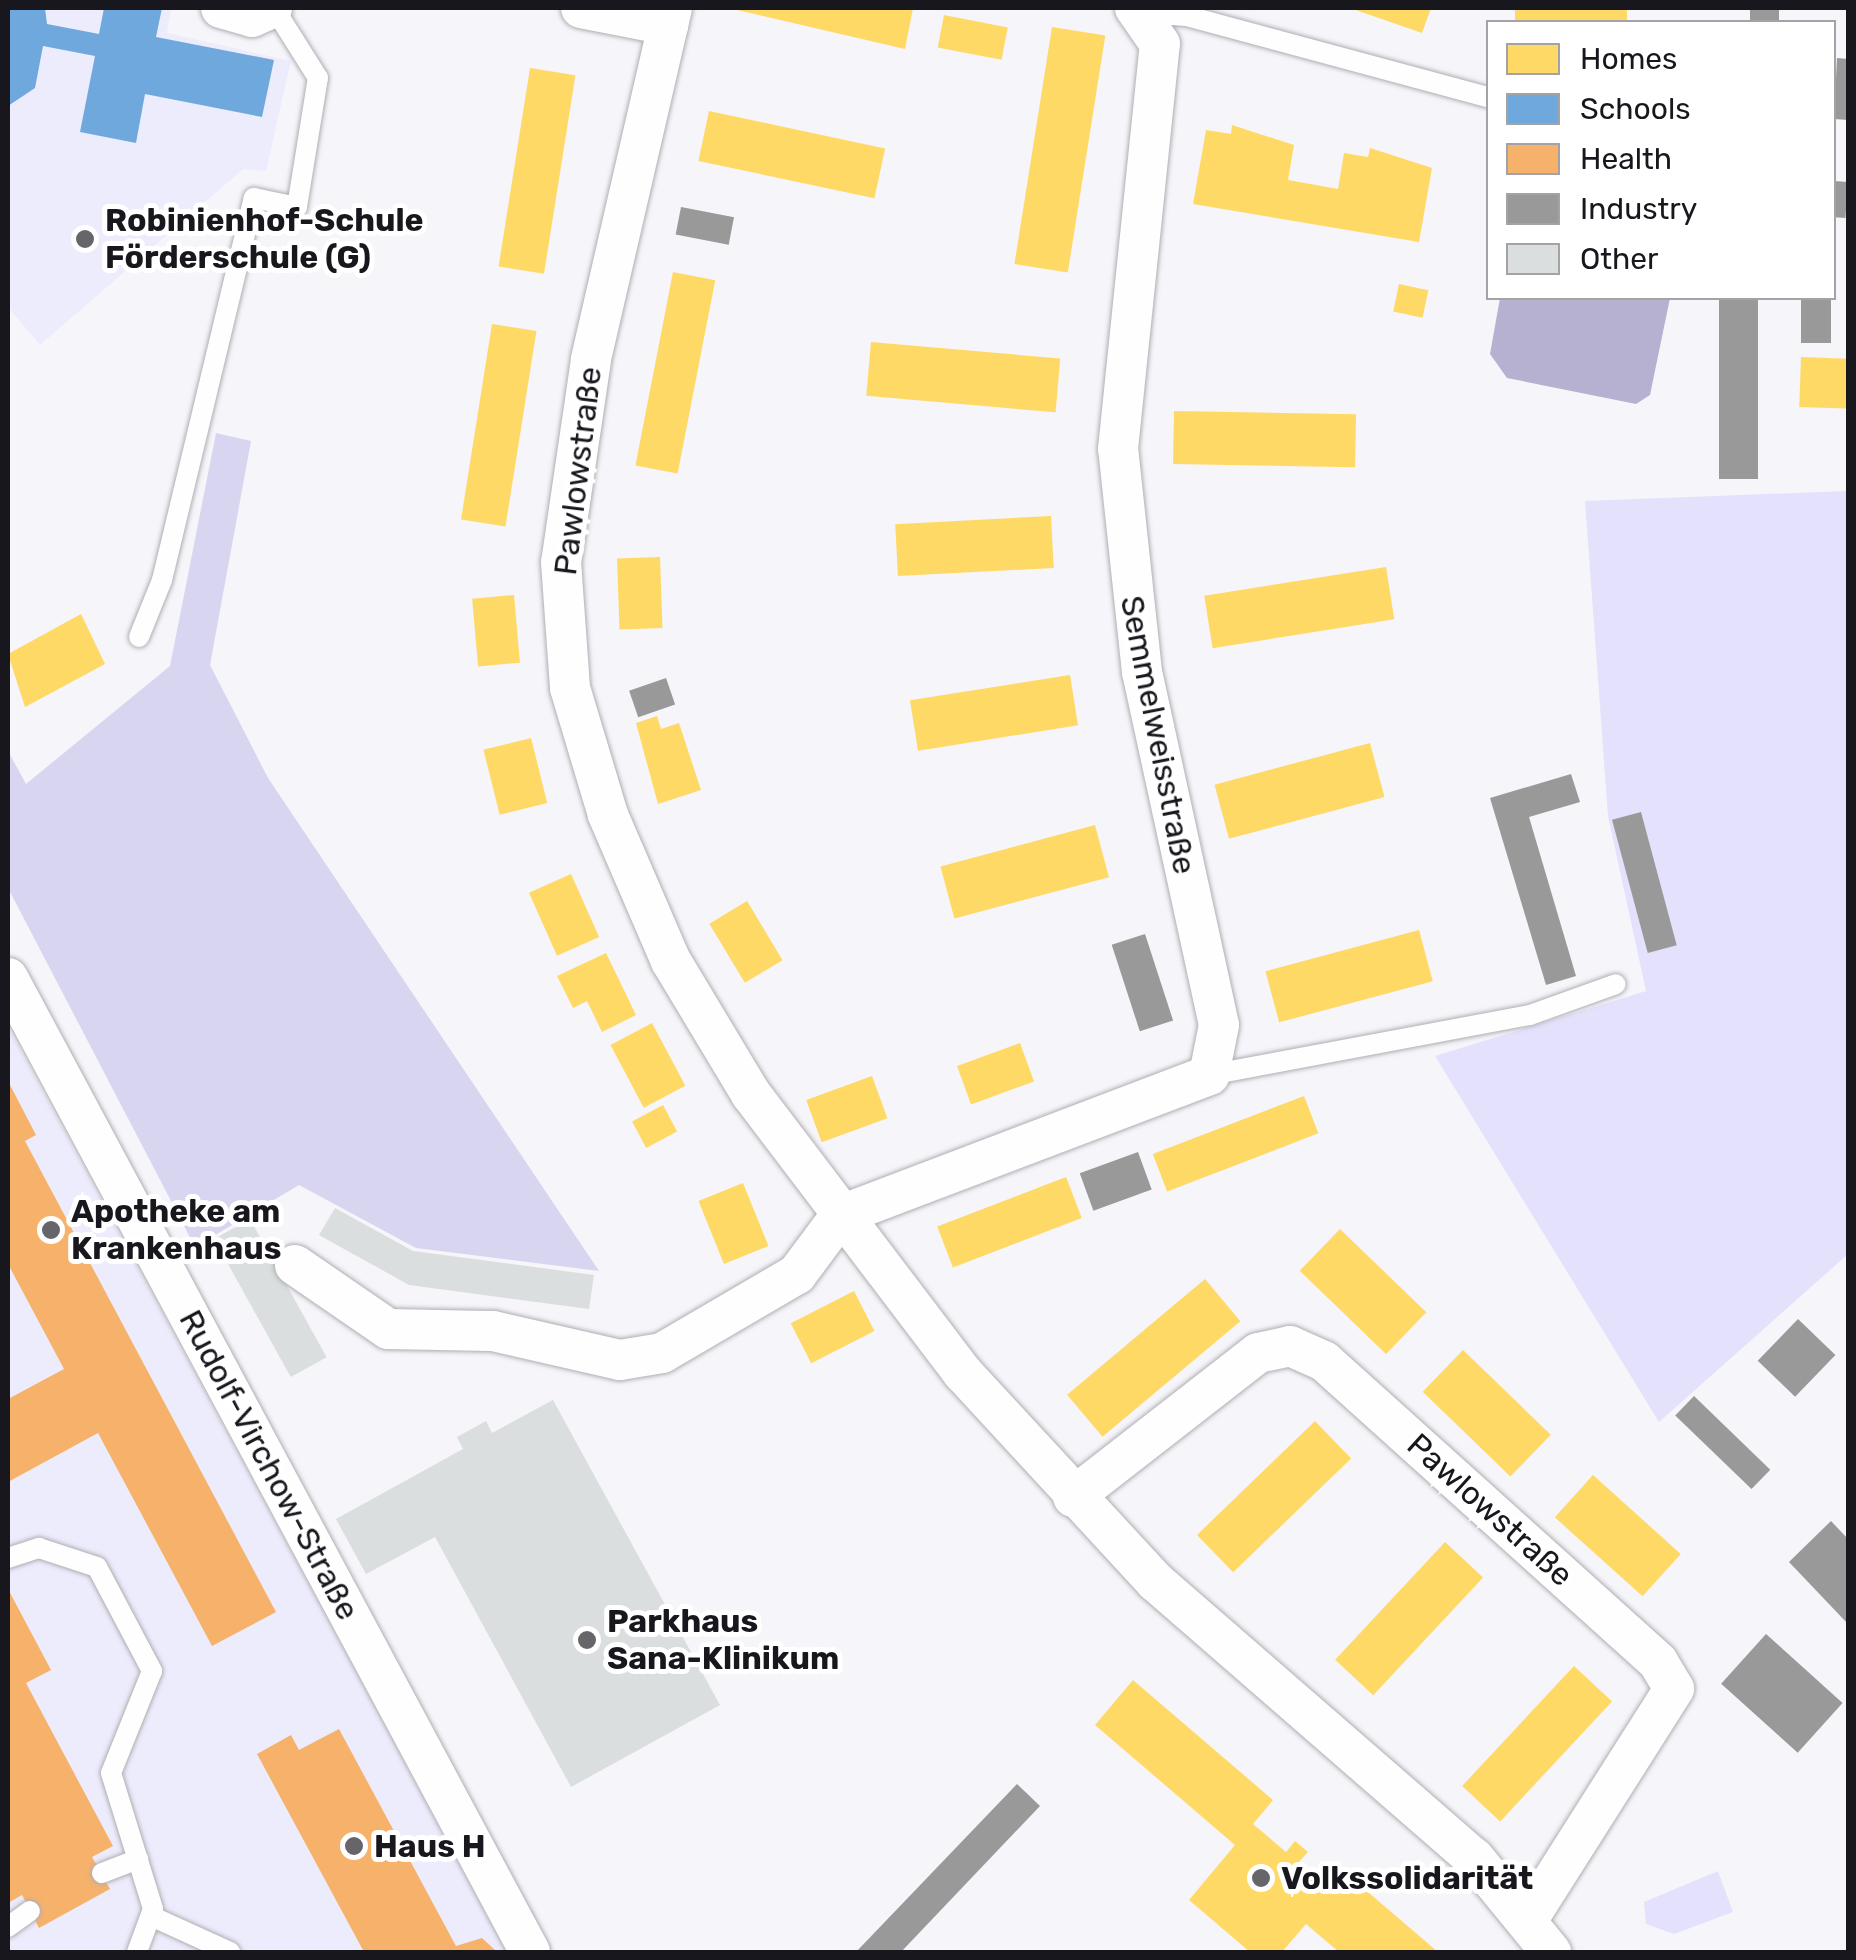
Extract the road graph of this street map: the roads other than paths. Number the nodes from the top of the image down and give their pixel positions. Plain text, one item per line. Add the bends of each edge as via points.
1 (221, 8) edge
2 (273, 8) edge
3 (582, 8) edge
4 (670, 16) edge
5 (1146, 21) edge
6 (1486, 96) edge
7 (139, 637) dead end
8 (8, 978) edge
9 (1616, 984) dead end
10 (1208, 1075) junction
11 (841, 1215) junction
12 (295, 1266) dead end
13 (1072, 1496) junction
14 (8, 1558) edge
15 (138, 1859) junction
16 (102, 1874) dead end
17 (30, 1911) dead end
18 (152, 1916) junction
19 (1530, 1916) junction
20 (8, 1927) edge
21 (137, 1952) edge
22 (230, 1952) edge
23 (530, 1952) edge
24 (1552, 1952) edge

1 - 2 street via 240,17
2 - 7 lane via 318,78 297,207 254,198 162,580
3 - 4 street, Pawlowstraße
4 - 11 street, Pawlowstraße via 574,471 561,562 570,688 608,815 671,962 751,1094
5 - 6 lane via 1187,16
5 - 10 street, Semmelweisstraße via 1118,448 1142,672 1219,1025
8 - 23 street, Rudolf-Virchow-Straße
9 - 10 lane via 1455,1032
10 - 11 street
11 - 12 street via 797,1274 662,1352 620,1360 493,1331 388,1329
11 - 13 street, Pawlowstraße
13 - 19 street, Pawlowstraße
13 - 19 street, Pawlowstraße via 1258,1353 1290,1346 1324,1361 1658,1662 1674,1689
14 - 15 lane via 40,1548 97,1568 140,1638 152,1671 111,1773
15 - 16 lane
15 - 18 lane
17 - 20 lane
18 - 21 lane
18 - 22 lane
19 - 24 street, Pawlowstraße

